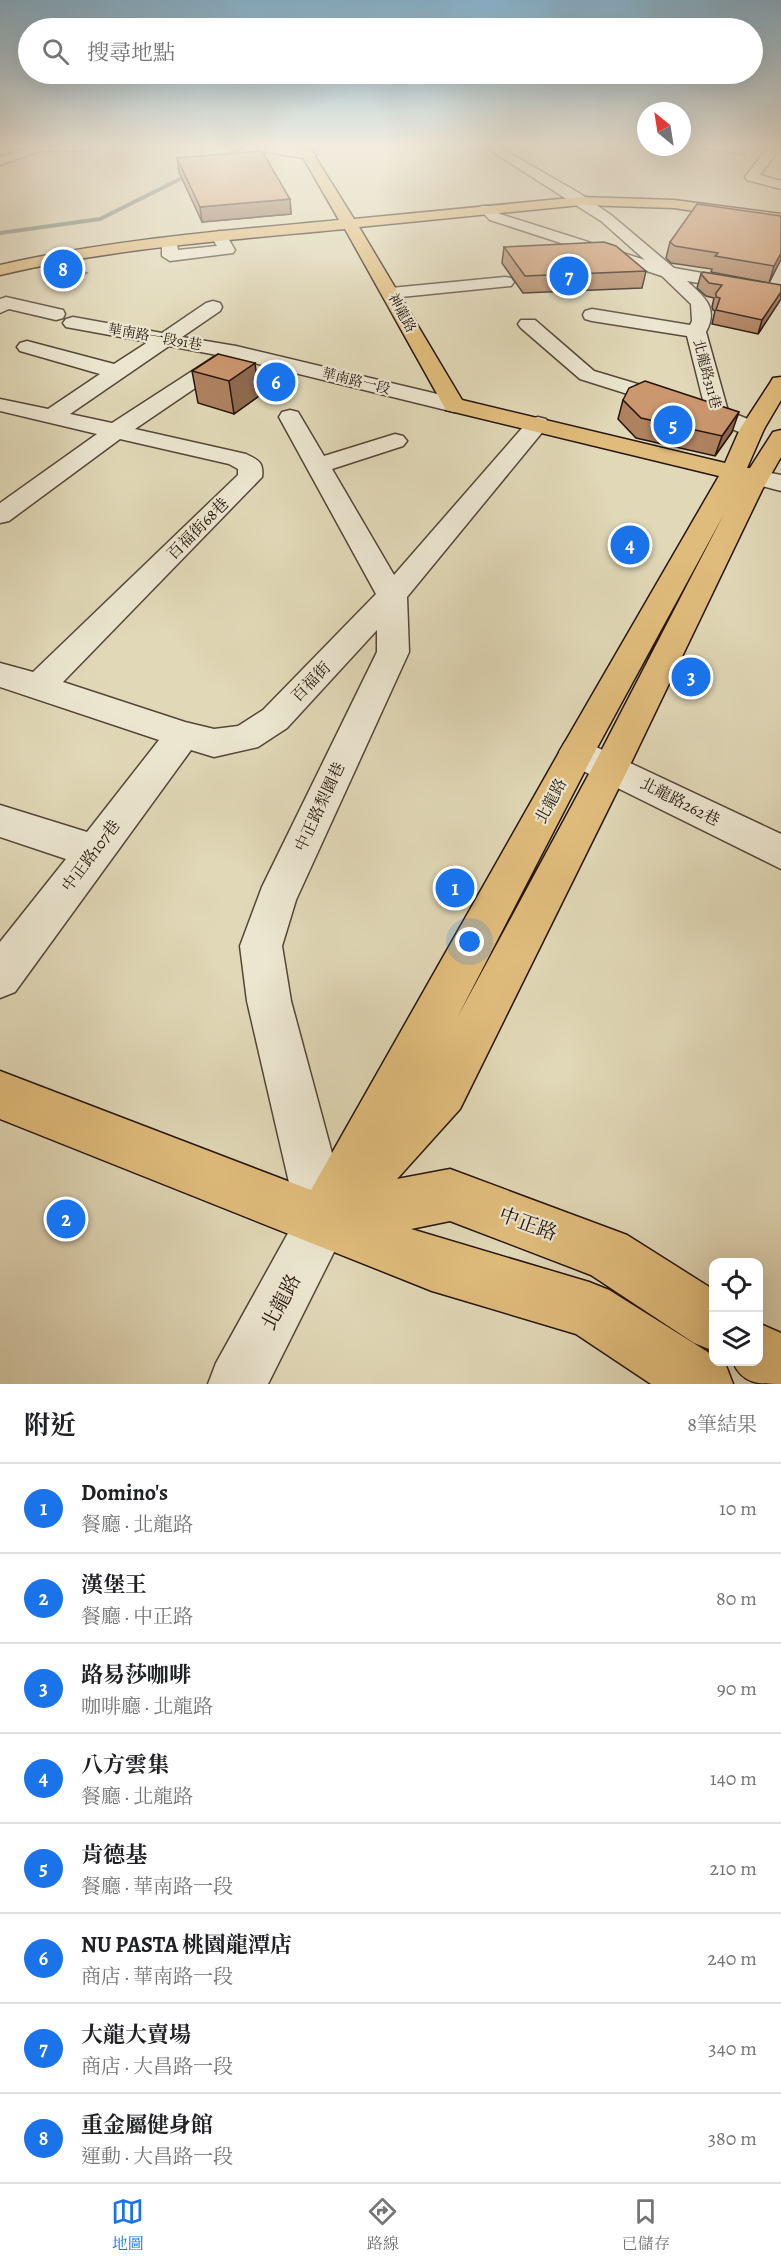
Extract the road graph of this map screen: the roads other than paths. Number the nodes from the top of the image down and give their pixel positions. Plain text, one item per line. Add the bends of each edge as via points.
1 (343, 212) edge
2 (429, 212) edge
3 (441, 212) edge
4 (490, 212) edge
5 (596, 212) edge
6 (746, 212) edge
7 (779, 215) edge
8 (347, 219) junction
9 (219, 236) joint
10 (170, 241) joint
11 (0, 262) edge
12 (0, 270) edge
13 (667, 272) junction
14 (505, 282) dead end
15 (391, 292) junction
16 (781, 292) edge
17 (0, 307) edge
18 (213, 307) dead end
19 (592, 315) dead end
20 (528, 324) dead end
21 (696, 332) junction
22 (167, 340) junction
23 (27, 347) dead end
24 (236, 352) junction
25 (118, 372) junction
26 (781, 382) edge
27 (2, 405) dead end
28 (454, 405) junction
29 (718, 415) junction
30 (52, 416) junction
31 (291, 417) dead end
32 (538, 424) junction
33 (752, 429) junction
34 (116, 431) junction
35 (781, 437) edge
36 (395, 441) dead end
37 (318, 466) junction
38 (756, 477) edge
39 (0, 515) edge
40 (392, 596) junction
41 (0, 675) edge
42 (39, 686) junction
43 (183, 735) junction
44 (594, 760) junction
45 (0, 821) edge
46 (94, 851) junction
47 (781, 852) edge
48 (0, 977) edge
49 (0, 1095) edge
50 (324, 1220) junction
51 (709, 1320) edge
52 (763, 1355) edge
53 (781, 1368) edge
54 (237, 1384) edge
55 (704, 1384) edge

1 - 8 main road, 神龍路
2 - 8 main road
3 - 8 main road
4 - 13 street via 495,217
5 - 13 street
6 - 7 main road
8 - 9 main road
8 - 11 main road via 122,239
8 - 15 main road, 神龍路
9 - 10 street via 227,249 170,256
10 - 12 main road via 95,250
13 - 16 street
13 - 21 street via 700,303 702,321
14 - 15 street
15 - 28 main road, 神龍路
17 - 22 street, 華南路一段91巷 via 6,303
18 - 22 street
19 - 21 street
20 - 29 street, 北龍路311巷 via 587,375
21 - 29 street, 北龍路311巷
22 - 24 street, 華南路一段91巷
22 - 25 street
23 - 25 street
24 - 28 street, 華南路一段
24 - 34 street
25 - 30 street
26 - 33 main road, 北龍路
27 - 30 street
28 - 32 main road, 華南路一段
29 - 33 street, 北龍路311巷
30 - 34 street
31 - 37 street, 中正路梨園巷
32 - 38 main road, 華南路一段
32 - 40 street, 百福街
33 - 38 main road, 北龍路
34 - 39 street
34 - 42 street, 百福街68巷 via 237,459 251,466 250,477
35 - 38 main road, 北龍路
36 - 37 street
37 - 40 street, 中正路梨園巷
38 - 44 main road, 北龍路
40 - 43 street, 百福街 via 275,719 246,738 214,743
40 - 50 street, 中正路梨園巷 via 393,652 276,900 261,946 269,1001
41 - 42 street, 百福街
42 - 43 street, 百福街
43 - 46 street, 中正路107巷
44 - 47 street, 北龍路262巷
44 - 50 main road, 北龍路 via 443,1092
45 - 46 street
46 - 48 street, 中正路107巷
49 - 50 main road
50 - 51 main road, 中正路 via 450,1195 608,1254
50 - 54 street, 北龍路
50 - 55 main road via 432,1264 588,1310
52 - 53 main road

